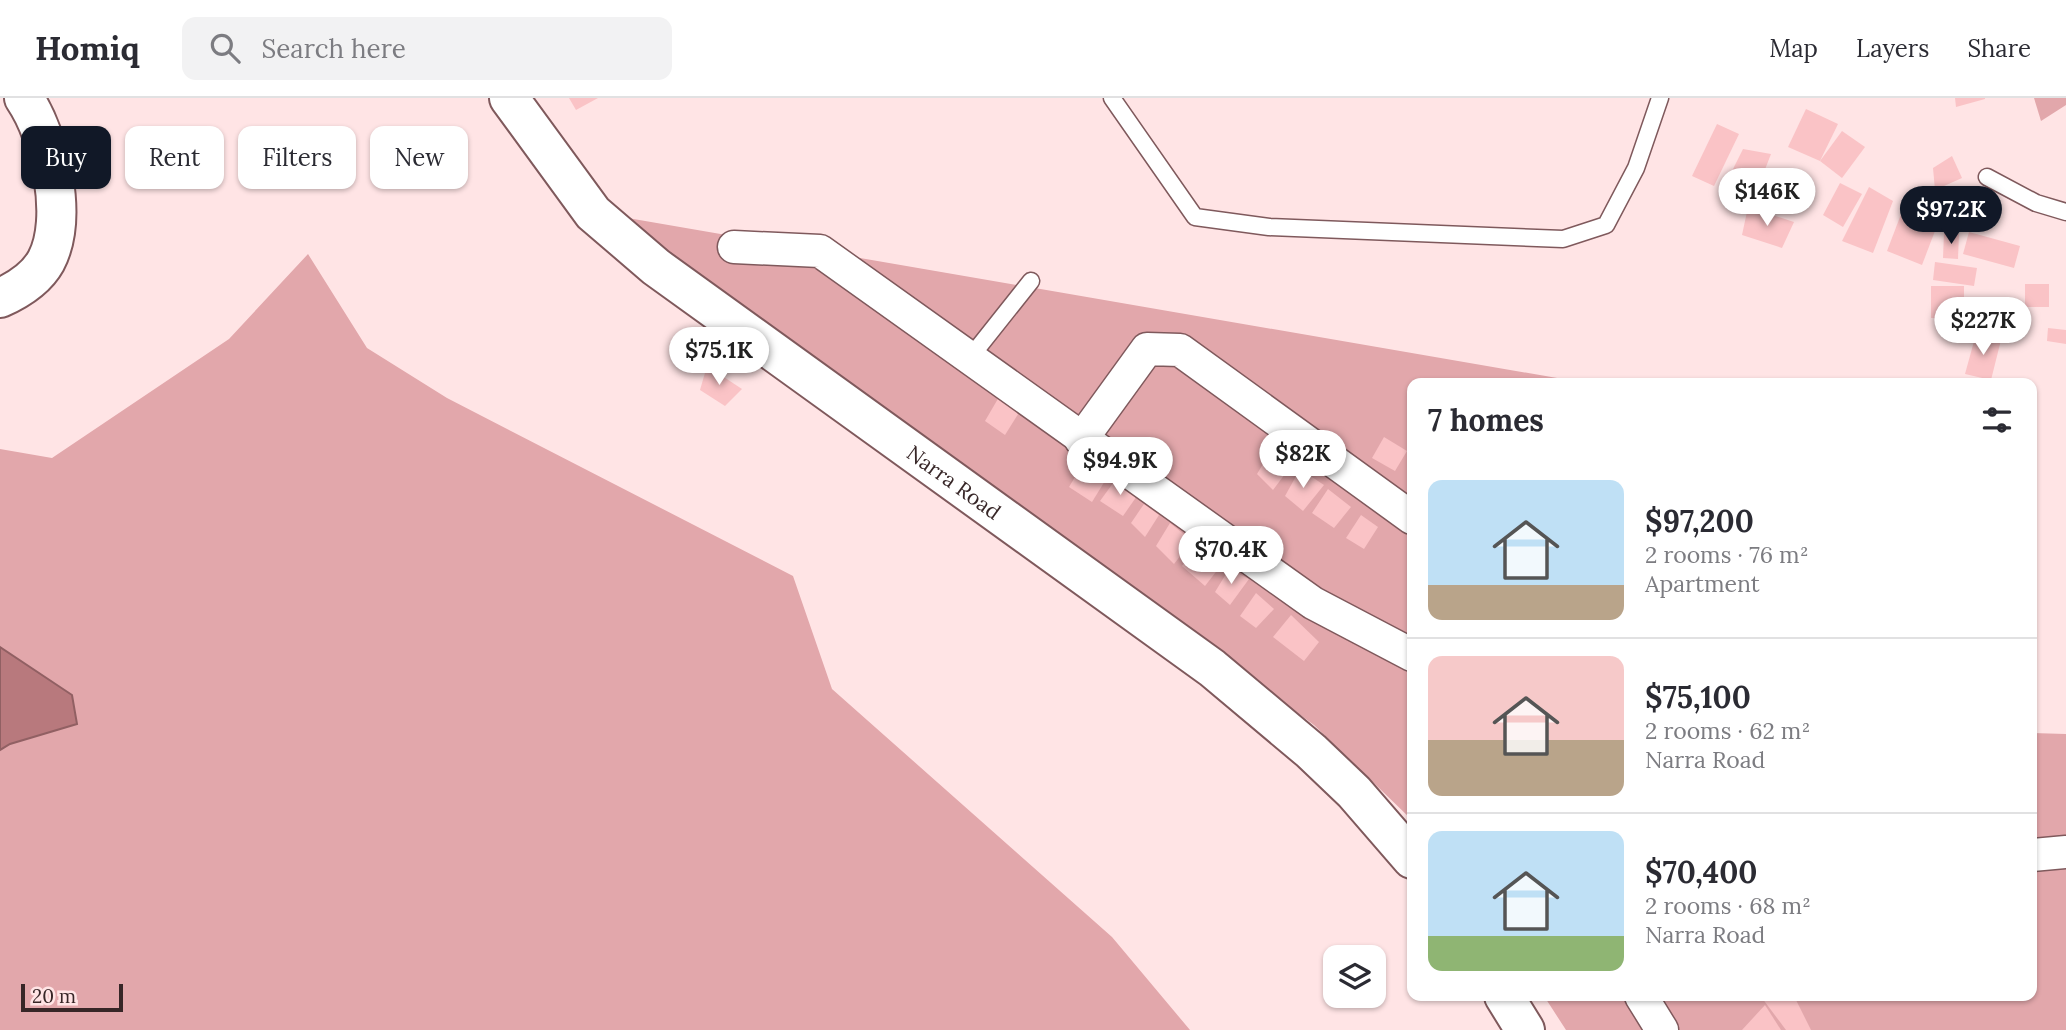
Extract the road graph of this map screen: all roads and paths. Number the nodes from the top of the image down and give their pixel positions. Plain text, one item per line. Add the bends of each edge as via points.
1 (24, 98) edge
2 (509, 98) edge
3 (1112, 98) edge
4 (1660, 98) edge
5 (1987, 177) dead end
6 (2066, 212) edge
7 (734, 247) dead end
8 (1031, 281) dead end
9 (0, 298) edge
10 (969, 359) junction
11 (1081, 440) junction
12 (1407, 514) edge
13 (1407, 652) edge
14 (2066, 852) edge
15 (1407, 853) edge
16 (2037, 855) edge
17 (1507, 1001) edge
18 (1644, 1001) edge
19 (1525, 1030) edge
20 (1662, 1030) edge

1 - 9 street via 54,167 53,234 46,261 24,286
2 - 15 street, Narra Road via 593,213 656,267 1212,668 1311,751
3 - 4 lane via 1195,217 1269,227 1563,239 1606,225 1636,168
5 - 6 lane
7 - 10 street via 820,251
8 - 10 lane
10 - 11 street
11 - 12 street via 1147,349 1180,350
11 - 13 street via 1313,603
14 - 16 street
17 - 19 street
18 - 20 street

